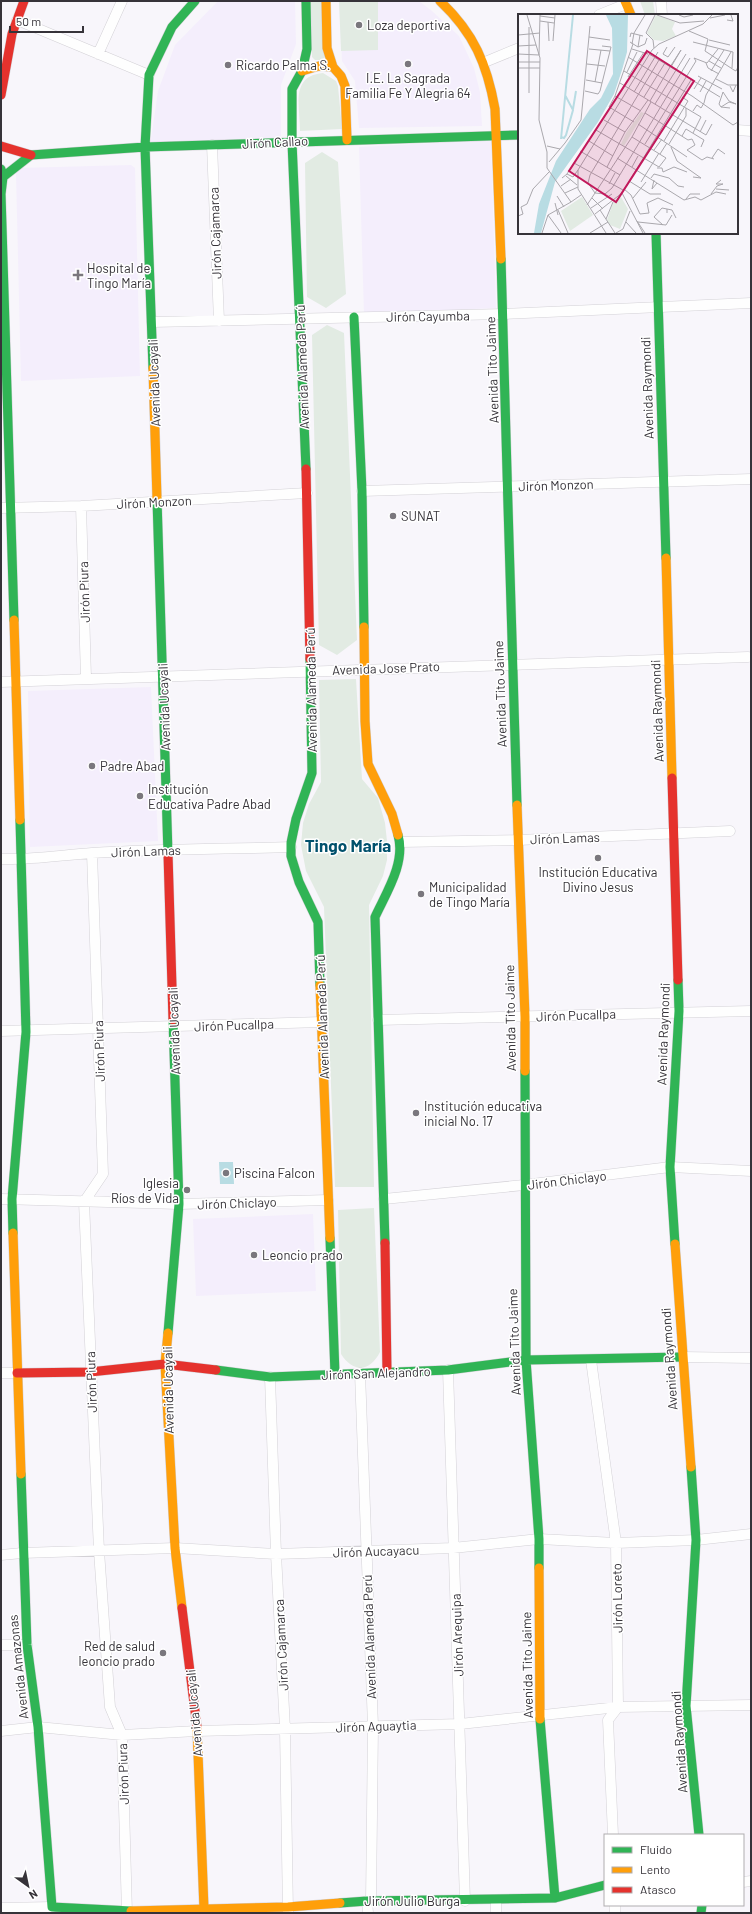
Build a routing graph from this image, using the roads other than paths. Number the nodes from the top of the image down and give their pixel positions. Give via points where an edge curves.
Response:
1 (24, 1) edge
2 (122, 1) edge
3 (195, 1) edge
4 (306, 1) edge
5 (326, 1) edge
6 (440, 1) edge
7 (661, 1) edge
8 (626, 2) edge
9 (601, 14) edge
10 (631, 14) edge
11 (662, 14) edge
12 (17, 20) junction
13 (518, 48) edge
14 (98, 54) junction
15 (485, 62) junction
16 (333, 67) junction
17 (302, 71) junction
18 (149, 75) junction
19 (1, 95) edge
20 (738, 130) edge
21 (751, 131) edge
22 (518, 135) edge
23 (496, 136) junction
24 (347, 140) junction
25 (292, 142) junction
26 (212, 145) junction
27 (1, 146) edge
28 (145, 147) junction
29 (31, 155) junction
30 (2, 173) edge
31 (656, 234) edge
32 (751, 303) edge
33 (657, 307) junction
34 (504, 314) junction
35 (354, 317) junction
36 (301, 319) junction
37 (219, 321) junction
38 (152, 322) junction
39 (3, 327) edge
40 (751, 479) edge
41 (663, 482) junction
42 (509, 486) junction
43 (362, 491) junction
44 (307, 493) junction
45 (158, 502) junction
46 (81, 506) junction
47 (6, 508) edge
48 (748, 657) dead end
49 (668, 659) junction
50 (512, 664) junction
51 (365, 669) junction
52 (311, 670) junction
53 (163, 675) junction
54 (86, 678) junction
55 (15, 681) junction
56 (1, 682) edge
57 (730, 831) dead end
58 (674, 833) junction
59 (518, 840) junction
60 (400, 842) junction
61 (291, 847) junction
62 (168, 850) junction
63 (92, 853) junction
64 (1, 858) edge
65 (21, 859) junction
66 (751, 1010) edge
67 (679, 1012) junction
68 (525, 1017) junction
69 (378, 1020) junction
70 (322, 1022) junction
71 (174, 1026) junction
72 (99, 1029) junction
73 (1, 1031) edge
74 (26, 1032) junction
75 (670, 1167) junction
76 (751, 1171) edge
77 (524, 1185) junction
78 (12, 1199) junction
79 (384, 1199) junction
80 (1, 1200) edge
81 (328, 1200) junction
82 (84, 1202) junction
83 (179, 1204) junction
84 (682, 1357) junction
85 (751, 1358) edge
86 (526, 1360) junction
87 (591, 1360) junction
88 (165, 1364) junction
89 (448, 1370) junction
90 (90, 1372) junction
91 (387, 1372) junction
92 (1, 1373) edge
93 (17, 1373) junction
94 (360, 1373) junction
95 (335, 1374) junction
96 (270, 1376) junction
97 (751, 1534) edge
98 (539, 1538) junction
99 (696, 1540) junction
100 (616, 1543) junction
101 (175, 1548) junction
102 (454, 1548) junction
103 (99, 1551) junction
104 (366, 1551) junction
105 (22, 1553) junction
106 (276, 1554) junction
107 (1, 1555) edge
108 (1, 1645) edge
109 (27, 1645) junction
110 (751, 1705) edge
111 (686, 1706) junction
112 (618, 1707) junction
113 (540, 1716) junction
114 (460, 1724) junction
115 (373, 1726) junction
116 (38, 1727) junction
117 (285, 1729) junction
118 (1, 1731) edge
119 (197, 1731) junction
120 (122, 1735) junction
121 (613, 1834) edge
122 (699, 1834) edge
123 (604, 1885) edge
124 (555, 1898) junction
125 (496, 1900) junction
126 (465, 1901) junction
127 (371, 1902) junction
128 (52, 1907) junction
129 (1, 1908) edge
130 (288, 1910) edge
131 (204, 1911) edge
132 (127, 1912) edge
133 (368, 1913) edge
134 (375, 1913) edge
135 (496, 1913) edge

1 - 12 main road
2 - 14 street
3 - 18 main road, Avenida Ucayali via 172,27
4 - 17 main road, Avenida Alameda Perú via 307,49
5 - 16 main road via 327,48
6 - 15 main road, Avenida Tito Jaime via 453,8
7 - 11 street
8 - 9 street
8 - 10 main road
12 - 14 street
12 - 19 main road via 6,58
13 - 15 street
14 - 18 street
15 - 23 main road, Avenida Tito Jaime via 491,82
16 - 17 main road via 319,66
16 - 24 main road via 345,86
17 - 25 main road, Avenida Alameda Perú via 292,89
18 - 28 main road, Avenida Ucayali
20 - 21 street
22 - 23 main road, Jirón Callao
23 - 24 main road, Jirón Callao
23 - 34 main road, Avenida Tito Jaime
24 - 25 main road, Jirón Callao
25 - 26 main road, Jirón Callao
25 - 36 main road, Avenida Alameda Perú
26 - 28 main road, Jirón Callao
26 - 37 street, Jirón Cajamarca
27 - 29 main road, Jirón Callao
28 - 29 main road, Jirón Callao
28 - 38 main road, Avenida Ucayali
29 - 30 main road
30 - 39 main road, Avenida Amazonas
31 - 33 main road, Avenida Raymondi
32 - 33 street, Jirón Cayumba
33 - 34 street, Jirón Cayumba
33 - 41 main road, Avenida Raymondi
34 - 35 street, Jirón Cayumba
34 - 42 main road, Avenida Tito Jaime
35 - 36 street, Jirón Cayumba
35 - 43 main road
36 - 37 street, Jirón Cayumba
36 - 44 main road, Avenida Alameda Perú
37 - 38 street, Jirón Cayumba
38 - 45 main road, Avenida Ucayali
39 - 47 main road, Avenida Amazonas
40 - 41 street, Jirón Monzon
41 - 42 street, Jirón Monzon
41 - 49 main road, Avenida Raymondi
42 - 43 street, Jirón Monzon
42 - 50 main road, Avenida Tito Jaime
43 - 51 main road
44 - 45 street, Jirón Monzon
44 - 52 main road, Avenida Alameda Perú
45 - 46 street, Jirón Monzon
45 - 53 main road, Avenida Ucayali
46 - 47 street, Jirón Monzon
46 - 54 street, Jirón Piura
47 - 55 main road, Avenida Amazonas
48 - 49 street, Avenida Jose Prato
49 - 50 street, Avenida Jose Prato
49 - 58 main road, Avenida Raymondi
50 - 51 street, Avenida Jose Prato
50 - 59 main road, Avenida Tito Jaime
51 - 52 street, Avenida Jose Prato
51 - 60 main road via 368,764 392,814
52 - 53 street, Avenida Jose Prato
52 - 61 main road, Avenida Alameda Perú via 312,773 296,813
53 - 54 street, Avenida Jose Prato
53 - 62 main road, Avenida Ucayali
54 - 55 street, Avenida Jose Prato
55 - 56 street, Avenida Jose Prato
55 - 65 main road, Avenida Amazonas
57 - 58 street, Jirón Lamas
58 - 59 street, Jirón Lamas
58 - 67 main road, Avenida Raymondi
59 - 60 street, Jirón Lamas
59 - 68 main road, Avenida Tito Jaime
60 - 69 main road via 396,872 375,917
61 - 62 street, Jirón Lamas
61 - 70 main road, Avenida Alameda Perú via 295,872 318,922
62 - 63 street, Jirón Lamas
62 - 71 main road, Avenida Ucayali
63 - 65 street, Jirón Lamas
63 - 72 street, Jirón Piura
64 - 65 street, Jirón Lamas
65 - 74 main road, Avenida Amazonas
66 - 67 street, Jirón Pucallpa
67 - 68 street, Jirón Pucallpa
67 - 75 main road, Avenida Raymondi
68 - 69 street, Jirón Pucallpa
68 - 77 main road, Avenida Tito Jaime
69 - 79 main road
70 - 71 street, Jirón Pucallpa
70 - 81 main road, Avenida Alameda Perú
71 - 72 street, Jirón Pucallpa
71 - 83 main road, Avenida Ucayali
72 - 74 street, Jirón Pucallpa
72 - 82 street, Jirón Piura via 103,1174
73 - 74 street, Jirón Pucallpa
74 - 78 main road, Avenida Amazonas
75 - 76 street, Jirón Chiclayo
75 - 77 street, Jirón Chiclayo
75 - 84 main road, Avenida Raymondi
77 - 79 street, Jirón Chiclayo
77 - 86 main road, Avenida Tito Jaime
78 - 80 street, Jirón Chiclayo
78 - 82 street, Jirón Chiclayo
78 - 93 main road, Avenida Amazonas
79 - 91 main road
81 - 83 street, Jirón Chiclayo
81 - 95 main road, Avenida Alameda Perú
82 - 83 street, Jirón Chiclayo
82 - 90 street, Jirón Piura
83 - 88 main road, Avenida Ucayali
84 - 85 street, Jirón San Alejandro
84 - 87 main road, Jirón San Alejandro
84 - 99 main road, Avenida Raymondi
86 - 87 main road, Jirón San Alejandro
86 - 89 main road, Jirón San Alejandro
86 - 98 main road, Avenida Tito Jaime
87 - 100 street, Jirón Loreto
88 - 90 main road, Jirón San Alejandro
88 - 96 main road, Jirón San Alejandro
88 - 101 main road, Avenida Ucayali
89 - 91 main road, Jirón San Alejandro
89 - 102 street, Jirón Arequipa
90 - 93 main road, Jirón San Alejandro
90 - 103 street, Jirón Piura
91 - 94 main road, Jirón San Alejandro
92 - 93 street, Jirón San Alejandro
93 - 105 main road, Avenida Amazonas
94 - 95 main road, Jirón San Alejandro
94 - 104 street, Avenida Alameda Perú
95 - 96 main road, Jirón San Alejandro
96 - 106 street, Jirón Cajamarca
97 - 99 street, Jirón Aucayacu
98 - 100 street, Jirón Aucayacu
98 - 102 street, Jirón Aucayacu
98 - 113 main road, Avenida Tito Jaime
99 - 100 street, Jirón Aucayacu
99 - 111 main road, Avenida Raymondi
100 - 112 street, Jirón Loreto
101 - 103 street, Jirón Aucayacu
101 - 106 street, Jirón Aucayacu
101 - 119 main road, Avenida Ucayali
102 - 104 street, Jirón Aucayacu
102 - 114 street, Jirón Arequipa
103 - 105 street, Jirón Aucayacu
103 - 120 street, Jirón Piura via 110,1707
104 - 106 street, Jirón Aucayacu
104 - 115 street, Avenida Alameda Perú
105 - 107 street, Jirón Aucayacu
105 - 109 main road, Avenida Amazonas
106 - 117 street, Jirón Cajamarca
108 - 109 street
109 - 116 main road, Avenida Amazonas
110 - 111 street, Jirón Aguaytia
111 - 112 street, Jirón Aguaytia
111 - 122 main road, Avenida Raymondi
112 - 113 street, Jirón Aguaytia
112 - 121 street via 608,1720
113 - 114 street, Jirón Aguaytia
113 - 124 main road, Avenida Tito Jaime
114 - 115 street, Jirón Aguaytia
114 - 126 street, Jirón Arequipa
115 - 117 street, Jirón Aguaytia
115 - 127 street, Avenida Alameda Perú
116 - 118 street, Jirón Aguaytia
116 - 120 street, Jirón Aguaytia
116 - 128 main road, Avenida Amazonas
117 - 119 street, Jirón Aguaytia
117 - 130 street, Jirón Cajamarca
119 - 120 street, Jirón Aguaytia
119 - 131 main road, Avenida Ucayali
120 - 132 street, Jirón Piura
123 - 124 main road, Jirón Julio Burga
124 - 125 main road, Jirón Julio Burga
125 - 126 main road, Jirón Julio Burga
125 - 135 street
126 - 127 main road, Jirón Julio Burga
127 - 130 main road, Jirón Julio Burga
127 - 133 street, Avenida Alameda Perú
127 - 134 street, Avenida Alameda Perú
128 - 129 street, Jirón Julio Burga
128 - 132 main road, Jirón Julio Burga
130 - 131 main road, Jirón Julio Burga
131 - 132 main road, Jirón Julio Burga

